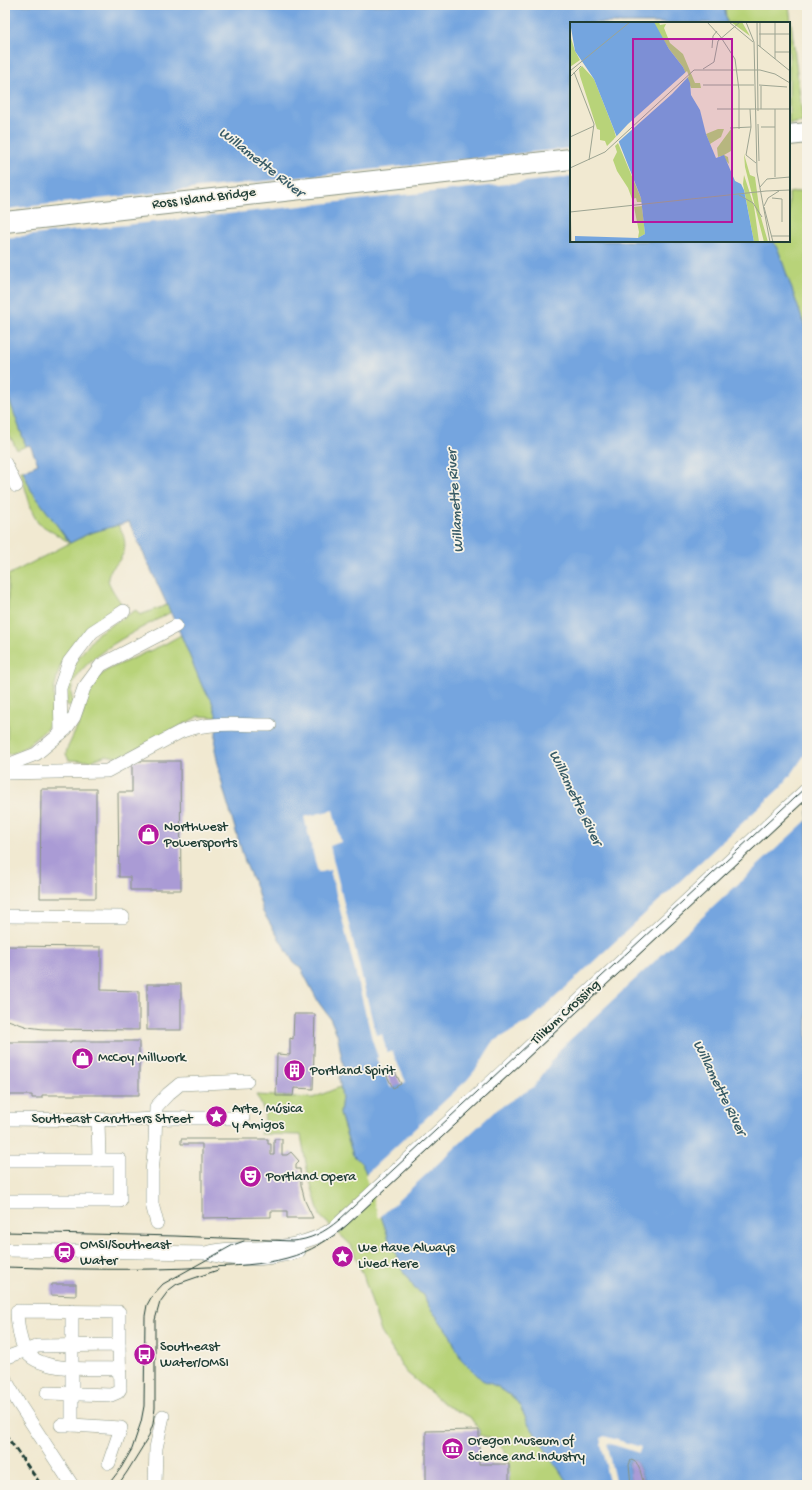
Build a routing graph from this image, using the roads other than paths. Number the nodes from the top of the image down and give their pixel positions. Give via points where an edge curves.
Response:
1 (807, 133) edge
2 (790, 135) edge
3 (570, 158) edge
4 (5, 222) edge
5 (5, 463) edge
6 (16, 486) dead end
7 (124, 611) dead end
8 (176, 626) dead end
9 (270, 725) dead end
10 (61, 733) junction
11 (10, 764) edge
12 (5, 772) edge
13 (807, 789) edge
14 (807, 796) edge
15 (5, 916) edge
16 (123, 917) dead end
17 (247, 1081) dead end
18 (243, 1118) dead end
19 (5, 1119) edge
20 (156, 1119) junction
21 (102, 1120) junction
22 (5, 1160) edge
23 (103, 1160) junction
24 (5, 1201) edge
25 (157, 1223) dead end
26 (325, 1236) junction
27 (5, 1250) edge
28 (72, 1311) junction
29 (72, 1345) junction
30 (119, 1345) junction
31 (24, 1350) junction
32 (5, 1358) edge
33 (72, 1368) junction
34 (120, 1369) junction
35 (5, 1379) edge
36 (47, 1393) dead end
37 (72, 1394) junction
38 (163, 1416) dead end
39 (109, 1463) dead end
40 (72, 1485) edge
41 (155, 1485) edge

1 - 2 highway
3 - 4 highway, Ross Island Bridge
5 - 6 street
7 - 10 street via 92,632 69,662 60,688
8 - 10 street via 101,665 84,688 74,717
9 - 12 street via 204,725 191,728 107,771
10 - 11 street via 36,754
13 - 26 street, Tilikum Crossing
14 - 26 street, Tilikum Crossing via 343,1226
15 - 16 street
17 - 20 street via 180,1084 156,1107
18 - 20 street, Southeast Caruthers Street
19 - 21 street, Southeast Caruthers Street
20 - 21 street, Southeast Caruthers Street
20 - 25 street via 152,1204
21 - 23 street
22 - 23 street
23 - 24 street via 120,1160 120,1201
26 - 27 street via 307,1249 271,1258 230,1259 205,1253
28 - 29 street
28 - 30 street via 119,1312
28 - 31 street via 17,1310
29 - 30 street
29 - 31 street via 38,1346
29 - 33 street
30 - 34 street
31 - 32 street
31 - 33 street via 42,1364
33 - 34 street
33 - 37 street
34 - 37 street via 118,1392 111,1395
35 - 40 street via 26,1416
36 - 37 street
37 - 39 street via 67,1425 121,1428
38 - 41 street via 156,1448

